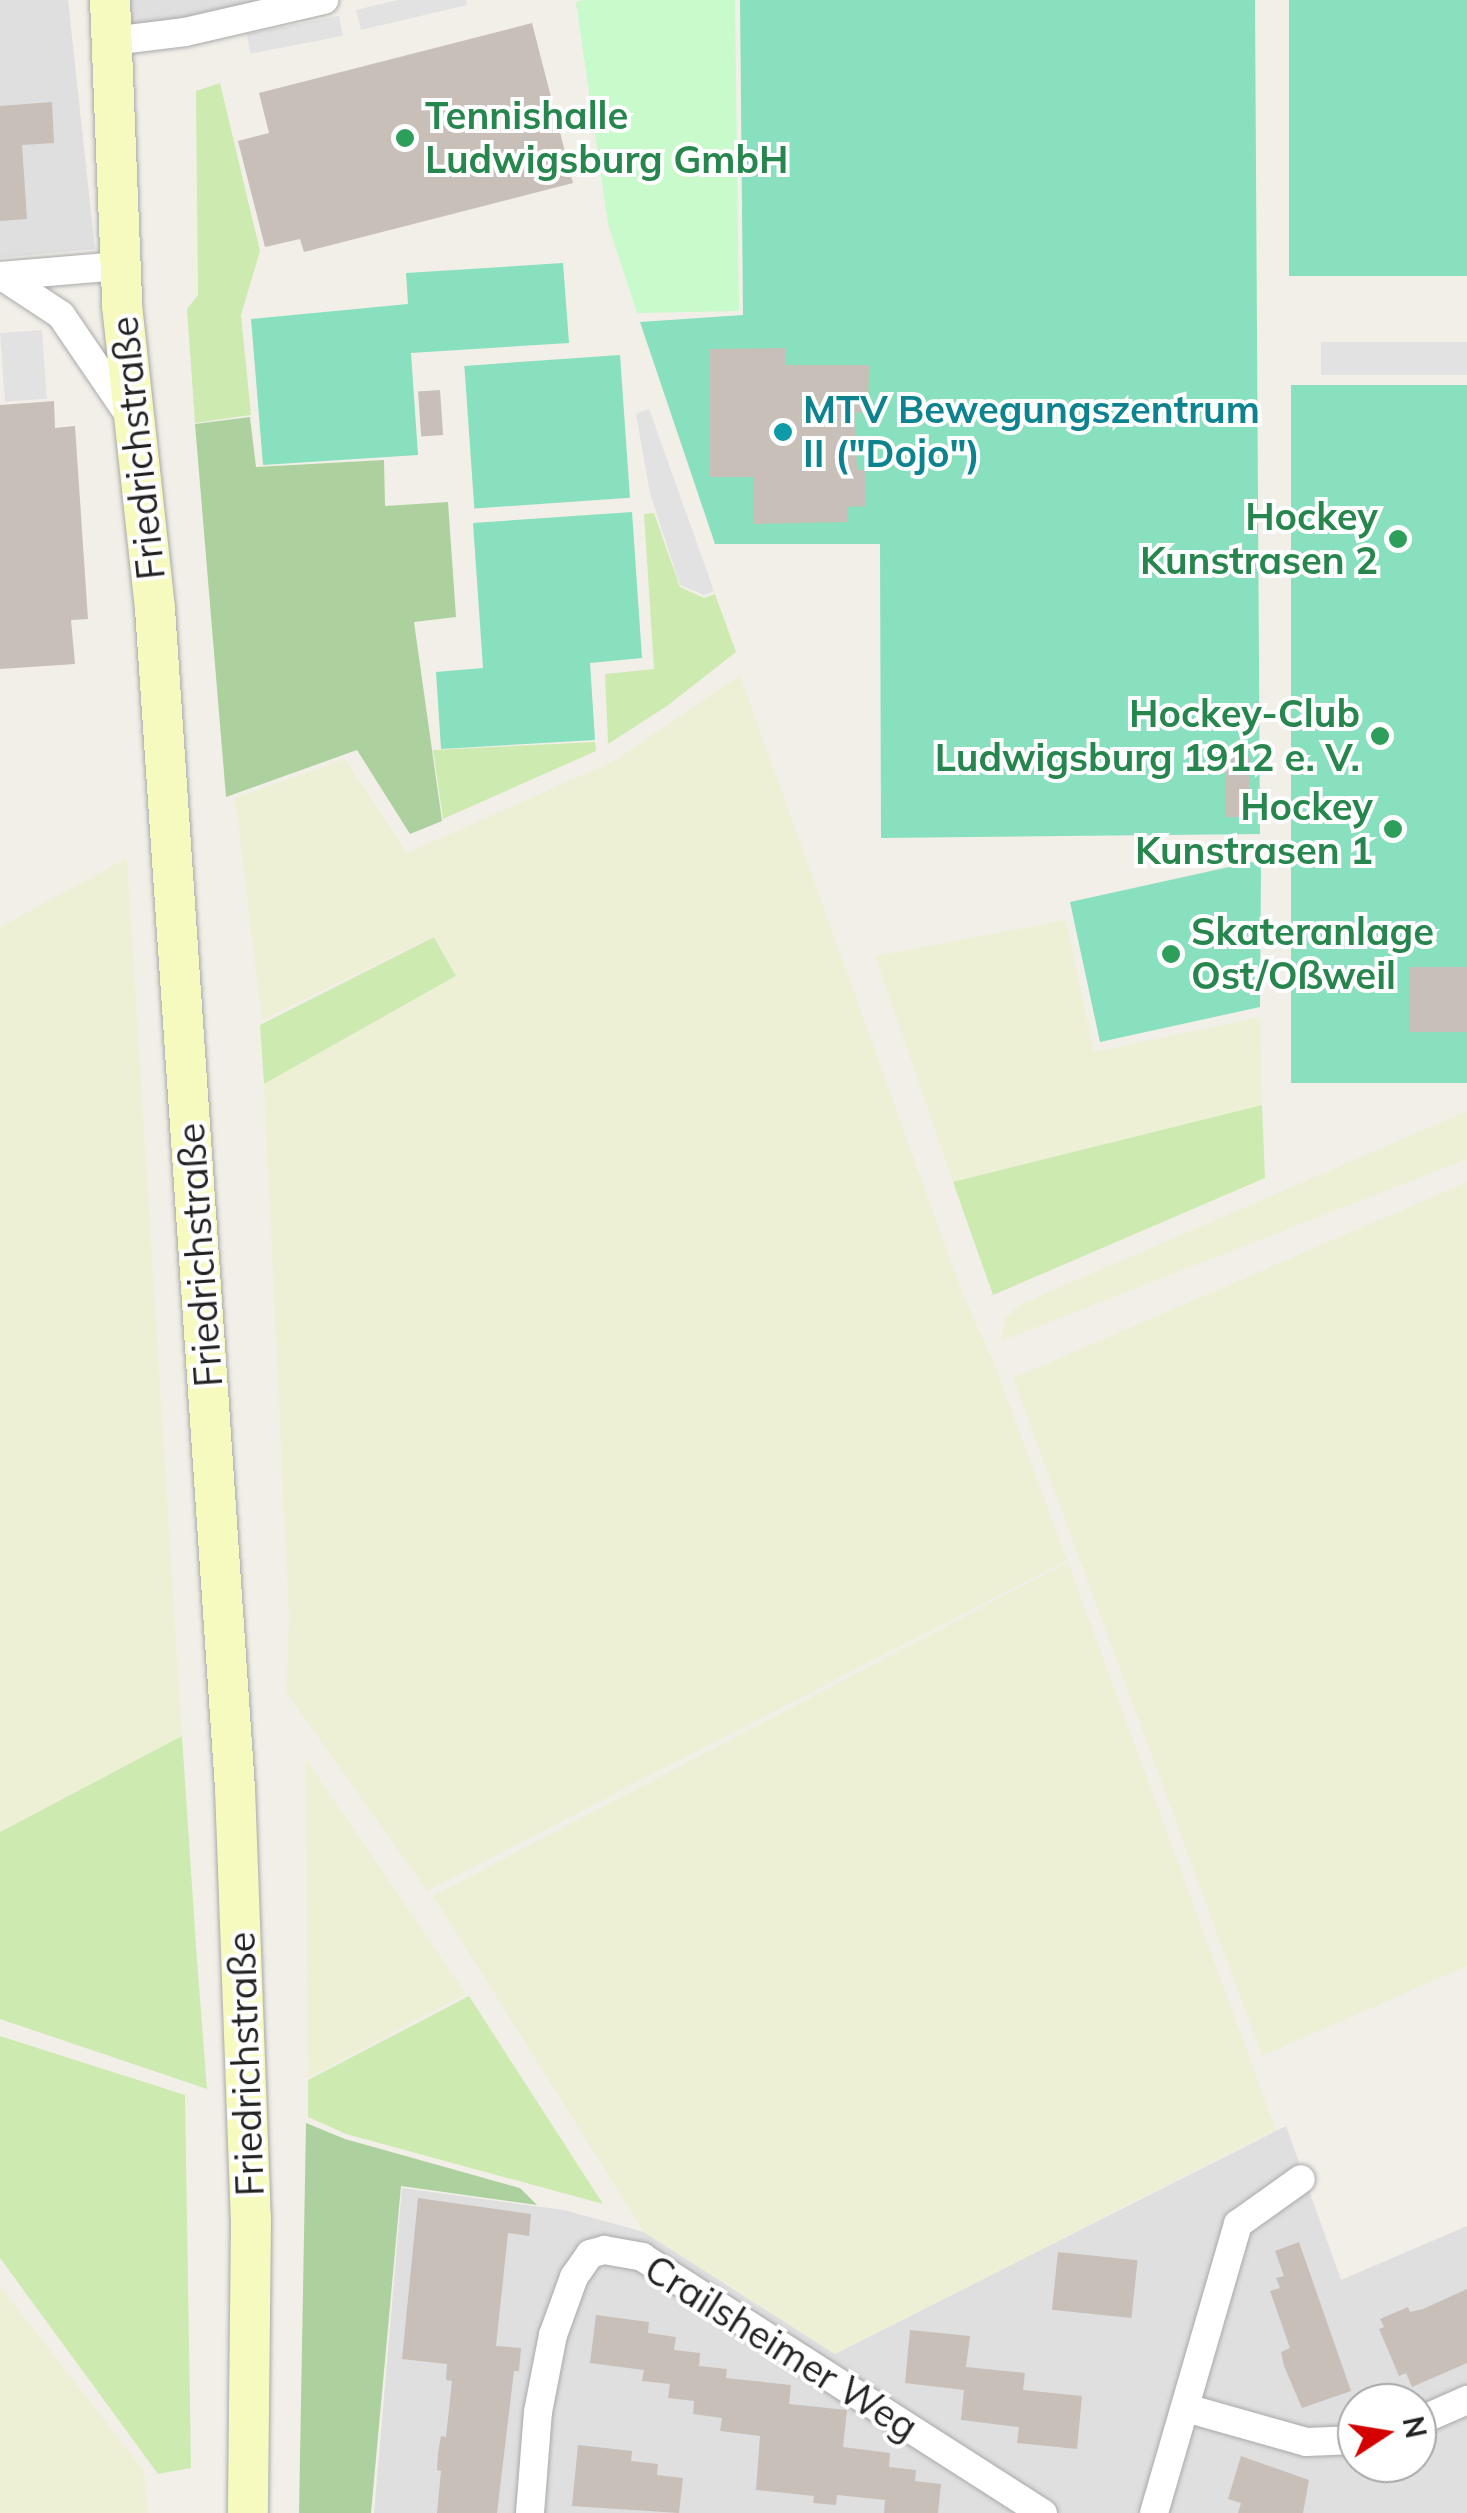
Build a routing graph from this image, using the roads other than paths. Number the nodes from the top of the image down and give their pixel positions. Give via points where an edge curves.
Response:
1 (110, 0) edge
2 (324, 0) edge
3 (112, 41) junction
4 (120, 266) junction
5 (1, 276) edge
6 (132, 418) junction
7 (1301, 2179) dead end
8 (1467, 2400) edge
9 (1186, 2408) junction
10 (1437, 2413) edge
11 (1337, 2441) edge
12 (248, 2513) edge
13 (530, 2513) edge
14 (1043, 2513) edge
15 (1154, 2513) edge

1 - 3 main road, Friedrichstraße
2 - 3 street via 185,32
3 - 4 main road, Friedrichstraße
4 - 5 street
4 - 6 main road, Friedrichstraße
5 - 6 street via 62,315
6 - 12 main road, Friedrichstraße via 156,609 235,1788 251,2218
7 - 9 street via 1238,2224
8 - 10 street
9 - 11 street via 1306,2442
9 - 15 street
13 - 14 street, Crailsheimer Weg via 538,2412 558,2318 574,2277 590,2254 604,2250 642,2258

